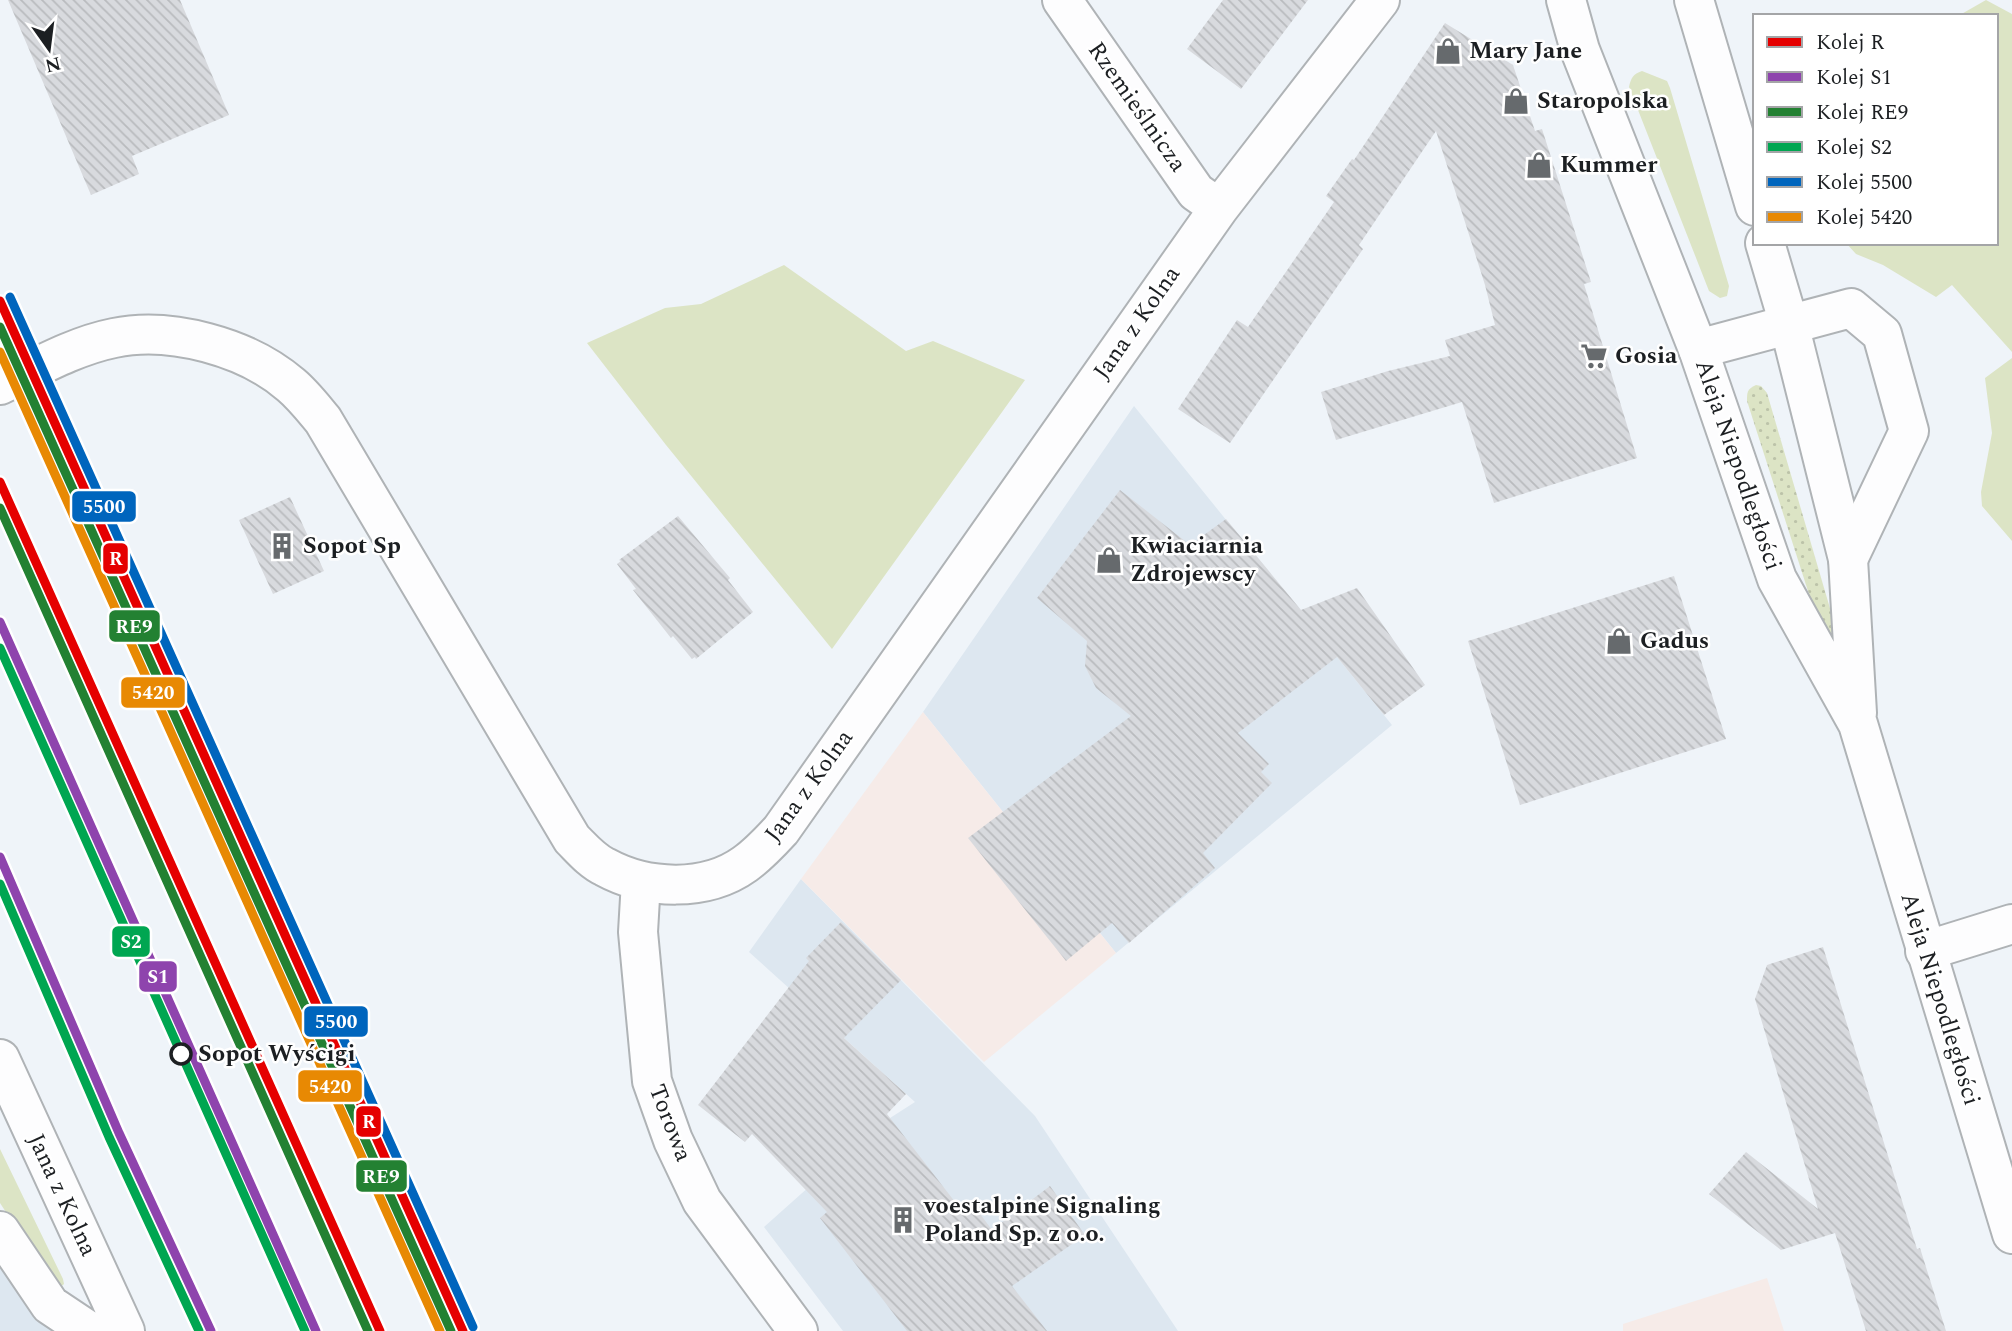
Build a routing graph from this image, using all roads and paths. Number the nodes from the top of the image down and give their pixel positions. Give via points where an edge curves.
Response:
1 (1062, 0) edge
2 (1380, 0) edge
3 (1566, 0) edge
4 (1694, 0) edge
5 (1753, 199) edge
6 (1219, 208) junction
7 (1766, 245) edge
8 (1789, 324) junction
9 (1698, 349) junction
10 (0, 385) edge
11 (1849, 559) junction
12 (1858, 724) junction
13 (641, 881) junction
14 (2012, 924) edge
15 (1926, 951) junction
16 (0, 1059) edge
17 (0, 1231) edge
18 (2012, 1234) edge
19 (107, 1328) edge
20 (798, 1331) edge

1 - 6 street, Rzemieślnicza via 1196,192
2 - 6 street, Jana z Kolna
3 - 9 street, Aleja Niepodległości via 1580,50
4 - 5 street
6 - 13 street, Jana z Kolna via 781,830 745,864 720,878 677,885
7 - 8 street, Aleja Niepodległości
8 - 9 street
8 - 11 street, Aleja Niepodległości
8 - 11 street via 1851,308 1882,334 1909,431
9 - 12 street, Aleja Niepodległości via 1777,579
10 - 13 street, Jana z Kolna via 83,347 142,334 210,344 250,360 291,385 323,420 350,463 572,839 604,867
11 - 12 street, Aleja Niepodległości
12 - 15 street, Aleja Niepodległości
13 - 20 street, Torowa via 638,932 652,1082 702,1201
14 - 15 street
15 - 18 street, Aleja Niepodległości
16 - 19 street, Jana z Kolna
17 - 19 street via 50,1305

